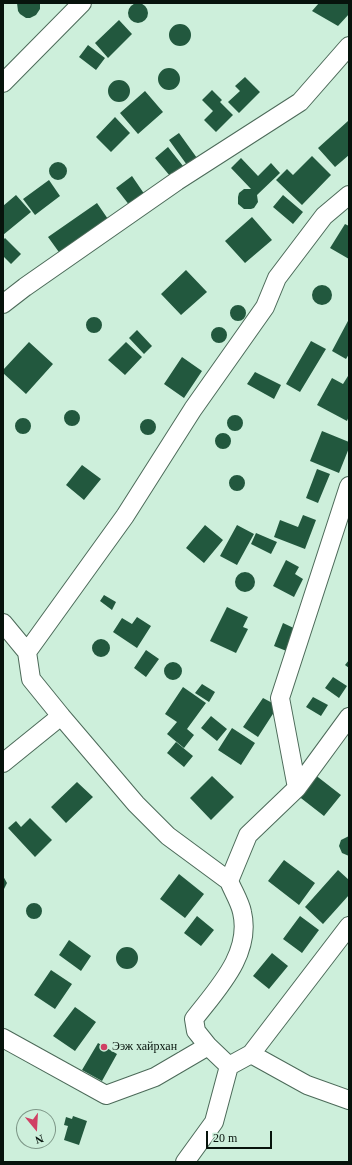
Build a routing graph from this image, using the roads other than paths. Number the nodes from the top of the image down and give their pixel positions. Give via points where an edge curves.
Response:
1 (82, 3) edge
2 (349, 46) edge
3 (3, 83) edge
4 (349, 195) edge
5 (3, 304) edge
6 (349, 486) edge
7 (3, 623) edge
8 (27, 652) junction
9 (60, 716) junction
10 (349, 717) edge
11 (3, 763) edge
12 (297, 788) junction
13 (229, 881) junction
14 (349, 926) edge
15 (3, 1038) edge
16 (208, 1046) junction
17 (251, 1054) junction
18 (228, 1066) junction
19 (349, 1100) edge
20 (186, 1162) edge

1 - 3 street
2 - 5 street via 300,102 177,181
4 - 8 street via 324,216 277,278 265,307 193,409 125,516
6 - 12 street via 280,698
7 - 8 street
8 - 9 street via 31,679
9 - 11 street
9 - 13 street via 136,804 168,836
10 - 12 street
12 - 13 street via 248,835
13 - 16 street via 242,912 244,939 231,970 194,1019 196,1031
14 - 17 street
15 - 16 street via 106,1095 155,1077
16 - 18 street
17 - 18 street
17 - 19 street via 307,1085
18 - 20 street via 214,1122

